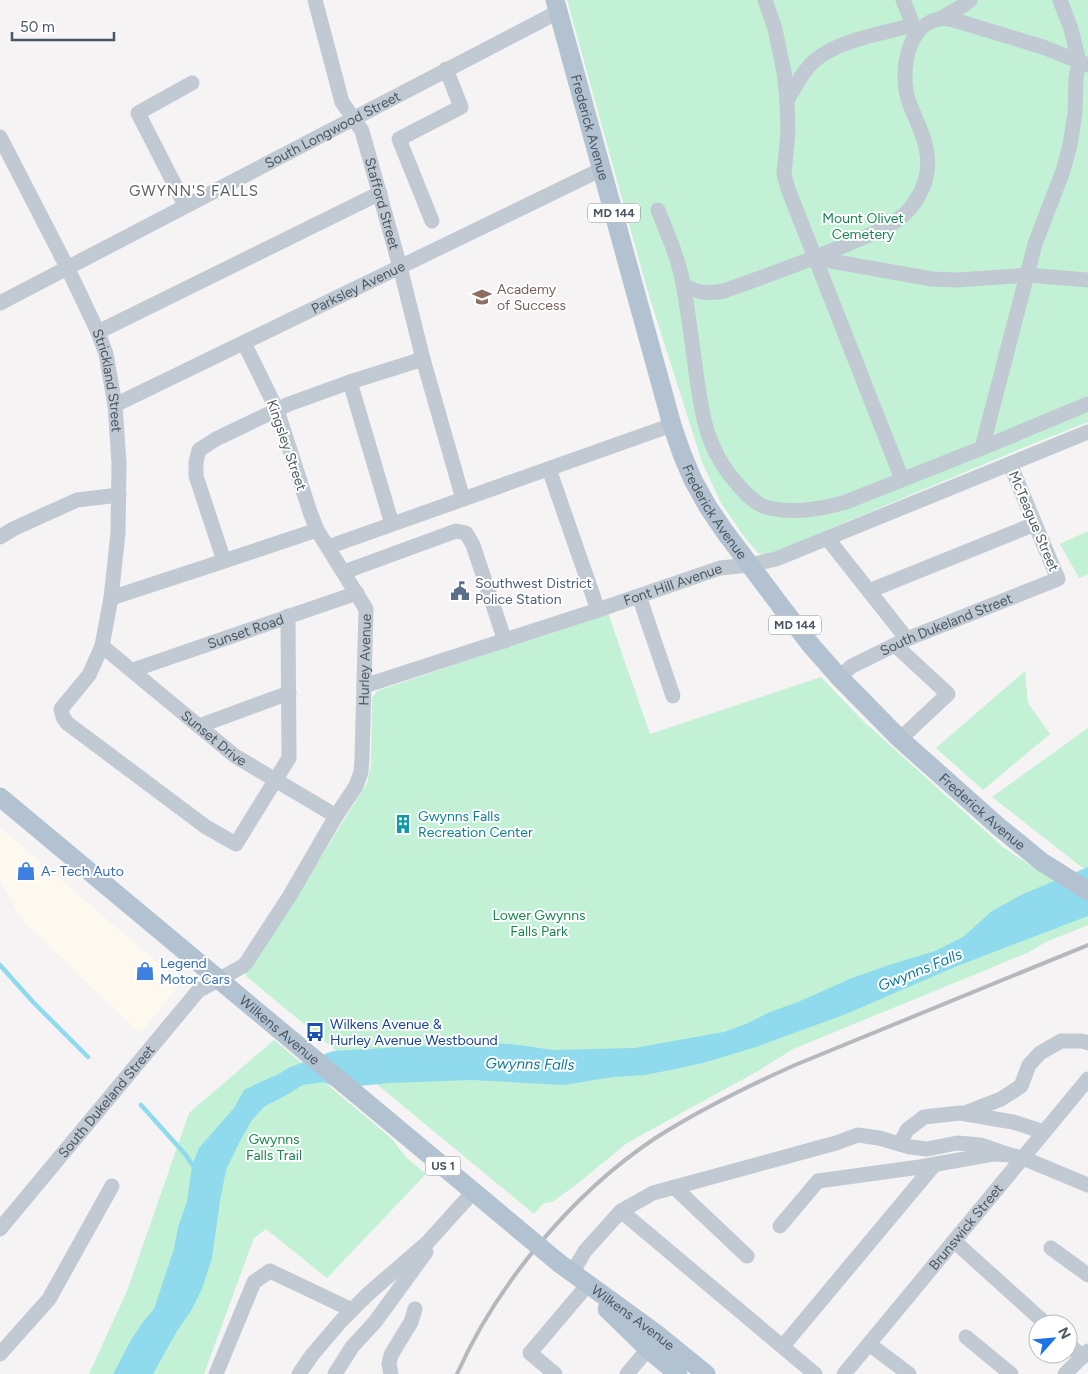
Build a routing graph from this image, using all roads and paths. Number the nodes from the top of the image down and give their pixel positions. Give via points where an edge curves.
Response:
1 (314, 0) edge
2 (765, 0) edge
3 (903, 0) edge
4 (970, 0) edge
5 (1060, 0) edge
6 (556, 6) edge
7 (940, 19) junction
8 (916, 28) junction
9 (1083, 63) edge
10 (446, 69) junction
11 (192, 83) dead end
12 (787, 100) junction
13 (353, 118) junction
14 (0, 137) edge
15 (602, 169) junction
16 (380, 193) junction
17 (185, 206) junction
18 (658, 210) dead end
19 (432, 221) dead end
20 (814, 258) junction
21 (67, 267) junction
22 (400, 267) junction
23 (1027, 274) junction
24 (1088, 280) edge
25 (684, 286) junction
26 (0, 302) edge
27 (98, 332) junction
28 (244, 343) junction
29 (424, 359) junction
30 (350, 382) junction
31 (1088, 404) edge
32 (115, 405) junction
33 (277, 410) junction
34 (672, 425) junction
35 (1088, 432) edge
36 (982, 448) junction
37 (1010, 464) junction
38 (549, 469) junction
39 (902, 479) junction
40 (119, 495) junction
41 (463, 499) junction
42 (392, 524) junction
43 (1035, 524) junction
44 (317, 530) junction
45 (0, 537) edge
46 (827, 538) junction
47 (328, 547) junction
48 (224, 561) junction
49 (749, 565) junction
50 (344, 572) junction
51 (1058, 578) joint
52 (869, 591) junction
53 (357, 593) junction
54 (639, 596) junction
55 (111, 598) junction
56 (598, 610) junction
57 (288, 616) junction
58 (505, 641) junction
59 (901, 642) junction
60 (102, 646) junction
61 (132, 670) junction
62 (839, 677) junction
63 (364, 686) junction
64 (289, 693) junction
65 (672, 696) dead end
66 (199, 726) junction
67 (900, 739) junction
68 (276, 780) junction
69 (0, 797) edge
70 (336, 816) junction
71 (1088, 890) edge
72 (219, 980) junction
73 (1088, 1043) edge
74 (1088, 1079) edge
75 (964, 1114) junction
76 (1044, 1132) junction
77 (900, 1144) junction
78 (1017, 1157) junction
79 (935, 1164) junction
80 (1088, 1185) edge
81 (112, 1186) dead end
82 (674, 1187) junction
83 (473, 1192) junction
84 (620, 1211) junction
85 (780, 1226) dead end
86 (0, 1229) edge
87 (954, 1242) junction
88 (427, 1244) junction
89 (1051, 1248) dead end
90 (747, 1256) dead end
91 (566, 1268) junction
92 (1088, 1275) edge
93 (585, 1288) junction
94 (415, 1309) dead end
95 (352, 1310) junction
96 (1035, 1314) edge
97 (966, 1337) dead end
98 (869, 1344) junction
99 (782, 1346) junction
100 (648, 1349) junction
101 (0, 1354) edge
102 (1085, 1354) edge
103 (341, 1370) edge
104 (216, 1374) edge
105 (299, 1374) edge
106 (391, 1374) edge
107 (555, 1374) edge
108 (627, 1374) edge
109 (678, 1374) edge
110 (706, 1374) edge
111 (815, 1374) edge
112 (844, 1374) edge
113 (909, 1374) edge
114 (1011, 1374) edge
115 (1065, 1374) edge

1 - 13 street, Stafford Street via 342,102
2 - 12 street via 775,29
3 - 8 street
4 - 7 street
5 - 9 street
6 - 10 street, South Longwood Street
6 - 15 main road, Frederick Avenue / MD 144
7 - 8 street
7 - 9 street via 989,29
8 - 12 street via 843,44 826,53 811,63
8 - 20 street via 904,82 926,146 927,172 922,189 904,214 889,225
9 - 23 street via 1076,78 1070,145 1034,244
10 - 13 street, South Longwood Street
10 - 19 street via 461,108 399,139
11 - 17 street via 138,113
12 - 20 street via 784,174
13 - 16 street, Stafford Street via 362,131
13 - 17 street, South Longwood Street
14 - 21 street, Strickland Street
15 - 22 street, Parksley Avenue
15 - 34 main road, Frederick Avenue / MD 144
16 - 22 street, Stafford Street
16 - 27 street
17 - 21 street, South Longwood Street
18 - 25 street
20 - 23 street via 932,279
20 - 25 street via 724,291 710,294
20 - 39 street
21 - 26 street, South Longwood Street
21 - 27 street, Strickland Street
22 - 28 street, Parksley Avenue
22 - 29 street, Stafford Street
23 - 24 street
23 - 36 street
25 - 39 street via 707,432 726,472 750,498 763,506 781,510 827,507
27 - 32 street, Strickland Street via 106,354
28 - 32 street, Parksley Avenue
28 - 33 street, Kingsley Street
29 - 30 street
29 - 41 street, Stafford Street
30 - 33 street
30 - 42 street
31 - 36 street
32 - 40 street, Strickland Street
33 - 44 street, Kingsley Street
33 - 48 street via 199,450 196,476
34 - 38 street
34 - 49 main road, Frederick Avenue / MD 144 via 693,480 708,508
35 - 37 street, Font Hill Avenue
36 - 39 street
37 - 43 street, McTeague Street
37 - 46 street, Font Hill Avenue
38 - 41 street
38 - 56 street
40 - 45 street via 76,500
40 - 55 street, Strickland Street
41 - 42 street
42 - 47 street
43 - 51 street, McTeague Street
43 - 52 street
44 - 47 street, Kingsley Street
44 - 48 street
46 - 49 street, Font Hill Avenue via 776,559
46 - 52 street
47 - 50 street, Hurley Avenue
48 - 55 street
49 - 54 street, Font Hill Avenue via 720,568
49 - 62 main road, Frederick Avenue / MD 144
50 - 53 street, Hurley Avenue
50 - 58 street via 456,531 466,533
51 - 59 street, South Dukeland Street
52 - 59 street
53 - 57 street, Sunset Road
53 - 63 street, Hurley Avenue via 366,608
54 - 56 street, Font Hill Avenue
54 - 65 street
55 - 60 street, Strickland Street
56 - 58 street, Font Hill Avenue
57 - 61 street, Sunset Road
57 - 64 street
58 - 63 street, Font Hill Avenue
59 - 62 street, South Dukeland Street via 852,666
59 - 67 street via 948,694
60 - 61 street, Sunset Drive
60 - 68 street, Strickland Street via 89,675 61,709 67,723 206,827 236,844
61 - 66 street, Sunset Drive
62 - 67 main road, Frederick Avenue / MD 144
63 - 70 street, Hurley Avenue via 361,772 356,786
64 - 66 street
64 - 68 street via 289,758
66 - 68 street, Sunset Drive via 234,756
67 - 71 main road, Frederick Avenue / MD 144 via 1042,862
68 - 70 street, Sunset Drive
69 - 72 main road, Wilkens Avenue / US 1
70 - 72 street, Hurley Avenue via 246,963
72 - 83 main road, Wilkens Avenue / US 1
72 - 86 street, South Dukeland Street via 198,991
73 - 75 street via 1061,1041 1040,1053 1029,1065 1021,1086 1001,1099
74 - 76 street, Brunswick Street
75 - 76 street via 1013,1122
75 - 77 street via 924,1118 907,1130
76 - 78 street, Brunswick Street
77 - 78 street via 927,1150 957,1144 982,1145
77 - 82 street via 858,1135
78 - 79 street via 993,1154
78 - 80 street
78 - 87 street, Brunswick Street
79 - 85 street via 818,1181
79 - 99 street
81 - 101 street via 48,1299
82 - 84 street
82 - 90 street
83 - 88 street
83 - 91 main road, Wilkens Avenue / US 1, bridge
84 - 91 street
84 - 99 street
87 - 96 street
87 - 98 street, Brunswick Street
88 - 95 street
88 - 103 street via 426,1252 375,1322 352,1347
89 - 92 street
91 - 93 main road, Wilkens Avenue / US 1
91 - 110 main road, Wilkens Avenue / US 1
93 - 100 main road, Wilkens Avenue / US 1
93 - 107 street via 530,1353
94 - 106 street via 391,1355
95 - 104 street via 270,1271 254,1282
95 - 105 street
97 - 114 street
98 - 112 street, Brunswick Street
98 - 113 street
99 - 111 street
100 - 108 street
100 - 109 main road, Wilkens Avenue / US 1
102 - 115 street

